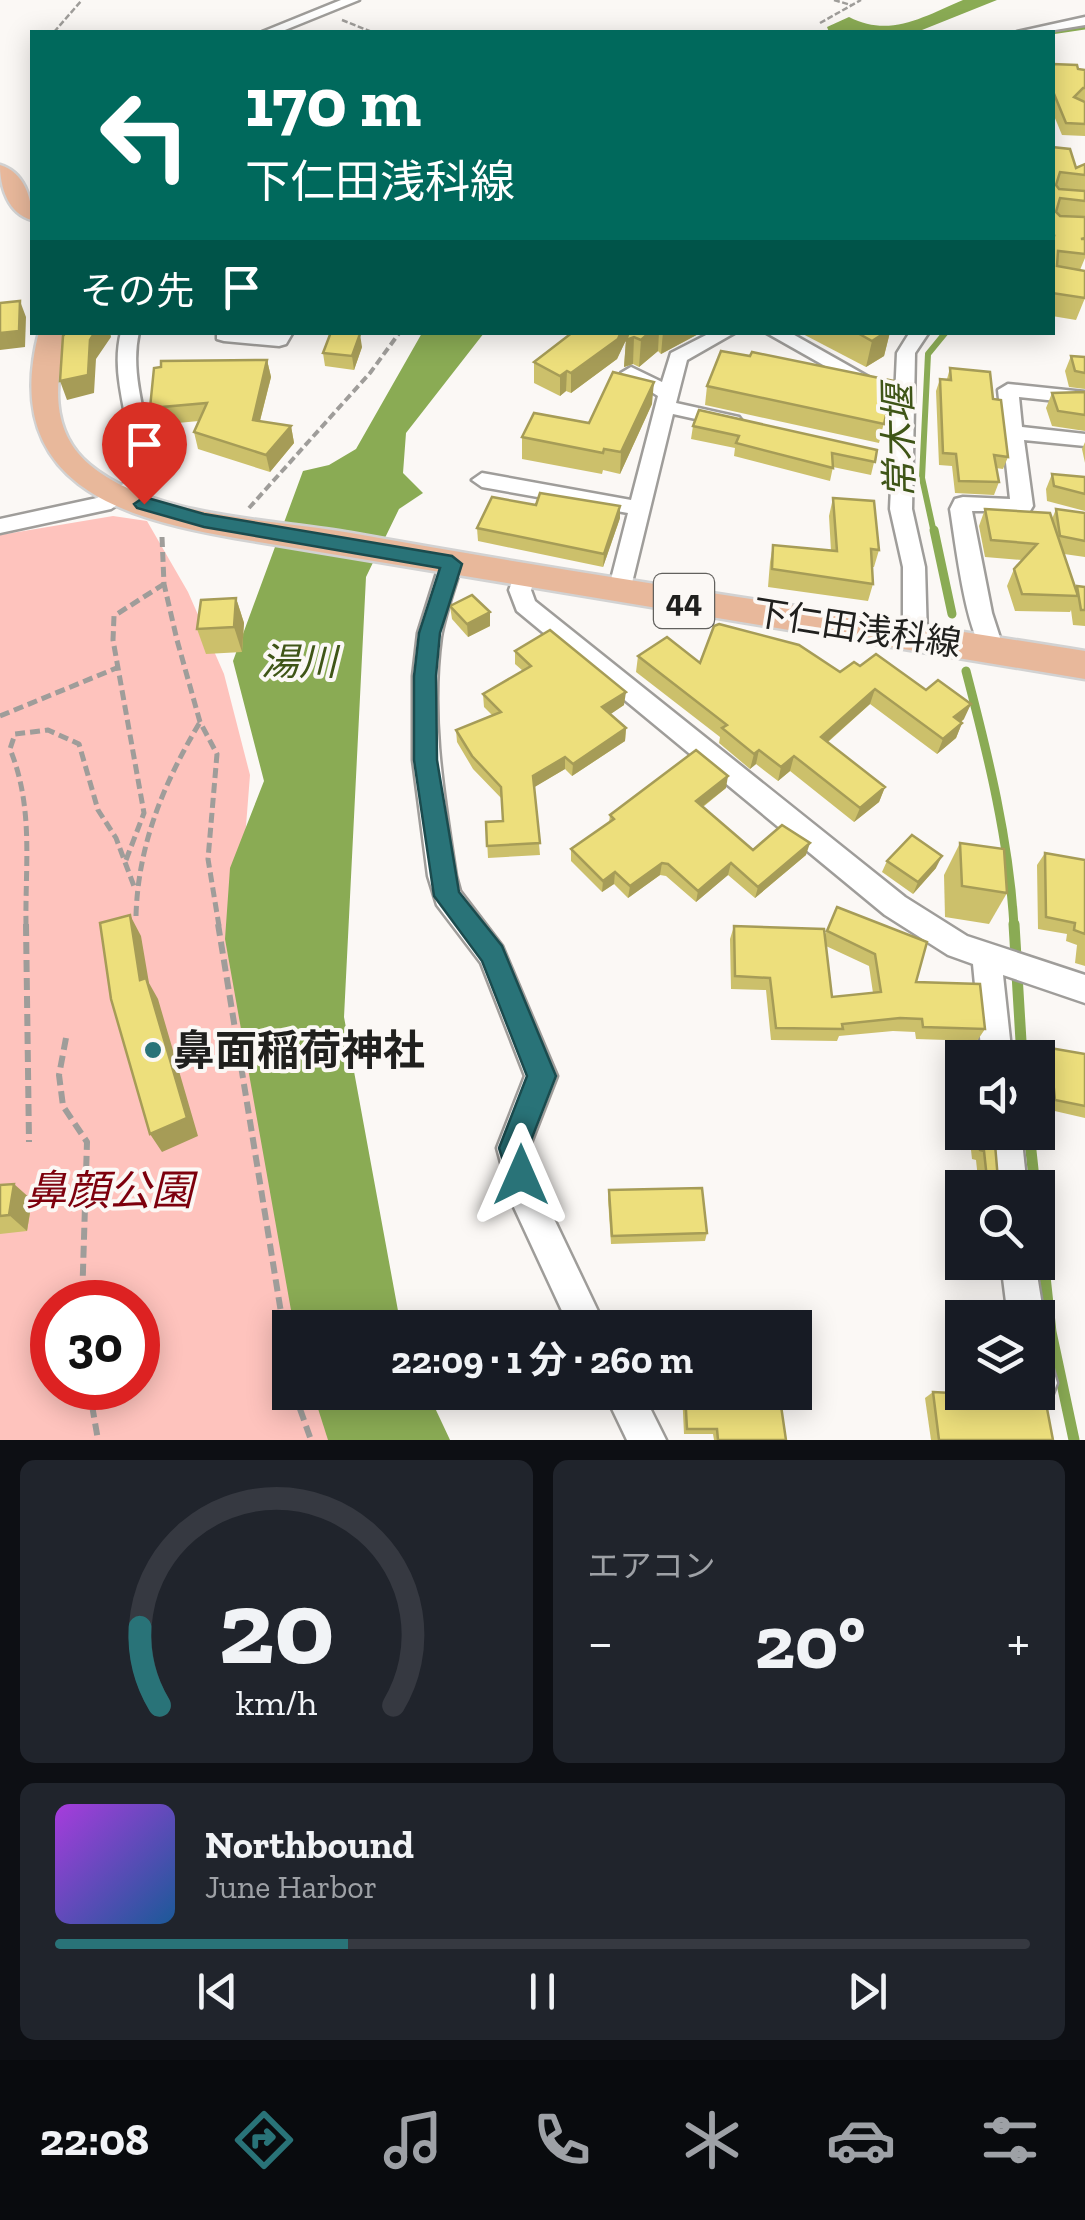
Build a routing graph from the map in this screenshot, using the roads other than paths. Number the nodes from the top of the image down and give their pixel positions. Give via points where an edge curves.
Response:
1 (354, 0) edge
2 (1085, 21) edge
3 (274, 30) edge
4 (1035, 30) edge
5 (0, 174) edge
6 (30, 210) edge
7 (53, 335) edge
8 (130, 335) edge
9 (223, 335) edge
10 (232, 335) edge
11 (282, 335) edge
12 (721, 335) edge
13 (779, 335) edge
14 (916, 335) edge
15 (216, 362) edge
16 (631, 373) edge
17 (906, 390) junction
18 (1085, 398) edge
19 (666, 400) junction
20 (756, 426) edge
21 (1013, 432) junction
22 (1085, 440) edge
23 (482, 480) dead end
24 (124, 496) junction
25 (1022, 506) junction
26 (637, 508) junction
27 (1044, 514) edge
28 (0, 526) edge
29 (444, 562) junction
30 (524, 577) junction
31 (619, 591) junction
32 (923, 638) junction
33 (987, 649) junction
34 (1085, 665) edge
35 (992, 959) junction
36 (1085, 988) edge
37 (997, 1040) edge
38 (580, 1310) edge
39 (631, 1410) edge
40 (647, 1440) edge

1 - 3 street
2 - 4 street
5 - 6 main road
7 - 24 main road, 下仁田浅科線 / 44 via 39,386 45,424 72,466
8 - 24 street via 125,374 142,476
9 - 15 street
10 - 11 street
12 - 19 street via 678,357
13 - 17 street via 862,382
14 - 17 street via 898,348
16 - 19 street
17 - 32 street via 893,457
18 - 21 street via 1008,390
19 - 20 street
19 - 26 street
21 - 22 street
21 - 25 street
23 - 26 street
24 - 28 street
24 - 29 main road, 下仁田浅科線 / 44 via 177,514
25 - 27 street
25 - 33 street via 974,501 961,510
26 - 31 street
29 - 30 main road, 下仁田浅科線 / 44
29 - 38 street via 425,676 426,760 442,876 447,896 492,954 542,1076 514,1148 529,1203
30 - 31 main road, 下仁田浅科線 / 44
30 - 35 street via 525,605 895,906
31 - 32 main road, 下仁田浅科線 / 44
32 - 33 main road, 下仁田浅科線 / 44
33 - 34 main road, 下仁田浅科線 / 44
35 - 36 street
35 - 37 street
39 - 40 street

